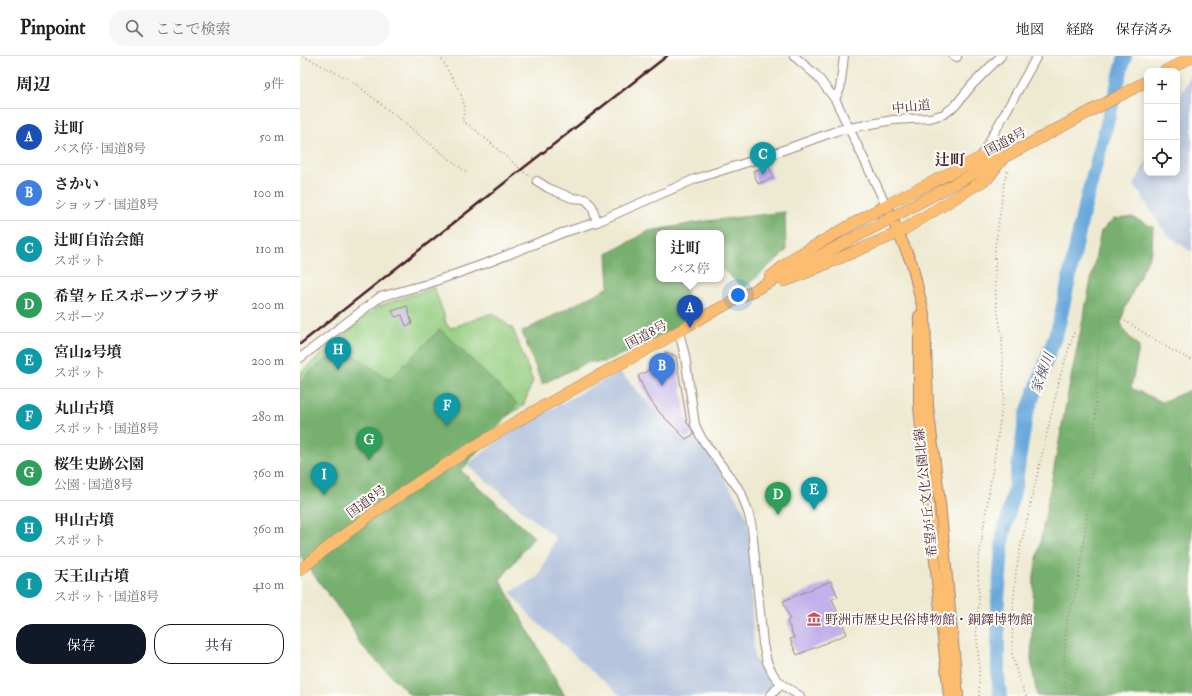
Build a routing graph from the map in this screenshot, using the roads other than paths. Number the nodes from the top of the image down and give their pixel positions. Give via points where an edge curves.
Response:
1 (794, 56) edge
2 (844, 56) edge
3 (1001, 56) edge
4 (1038, 56) edge
5 (1192, 56) edge
6 (1170, 68) edge
7 (1144, 82) edge
8 (835, 99) junction
9 (848, 128) junction
10 (1008, 155) junction
11 (980, 158) junction
12 (538, 181) road end
13 (886, 205) junction
14 (597, 222) junction
15 (898, 233) junction
16 (919, 287) junction
17 (758, 288) junction
18 (679, 332) junction
19 (300, 358) edge
20 (300, 570) edge
21 (781, 684) junction
22 (770, 696) edge
23 (800, 696) edge
24 (949, 696) edge
25 (958, 696) edge

1 - 8 street via 816,75
2 - 8 street via 840,89
3 - 9 street, 中山道 via 955,106 944,114
4 - 11 street
5 - 6 highway
7 - 10 highway, 国道8号
8 - 9 street
9 - 13 street
9 - 14 street, 中山道 via 695,179
10 - 11 highway
10 - 15 highway via 988,178
10 - 17 highway, 国道8号, bridge
11 - 13 highway
12 - 14 street via 572,198 585,199 592,206
13 - 15 main road, 希望が丘文化公園北線
13 - 17 highway via 795,257
14 - 19 street, 中山道 via 427,284 380,297
15 - 16 main road, 希望が丘文化公園北線
15 - 17 highway via 796,277
16 - 24 main road, 希望が丘文化公園北線 via 919,407
16 - 25 main road, 希望が丘文化公園北線 via 926,318 928,406
17 - 18 highway, 国道8号
18 - 20 highway, 国道8号 via 505,428 430,474 357,525
18 - 21 street via 695,425 740,492 750,514 763,644 767,662
21 - 22 street
21 - 23 street

